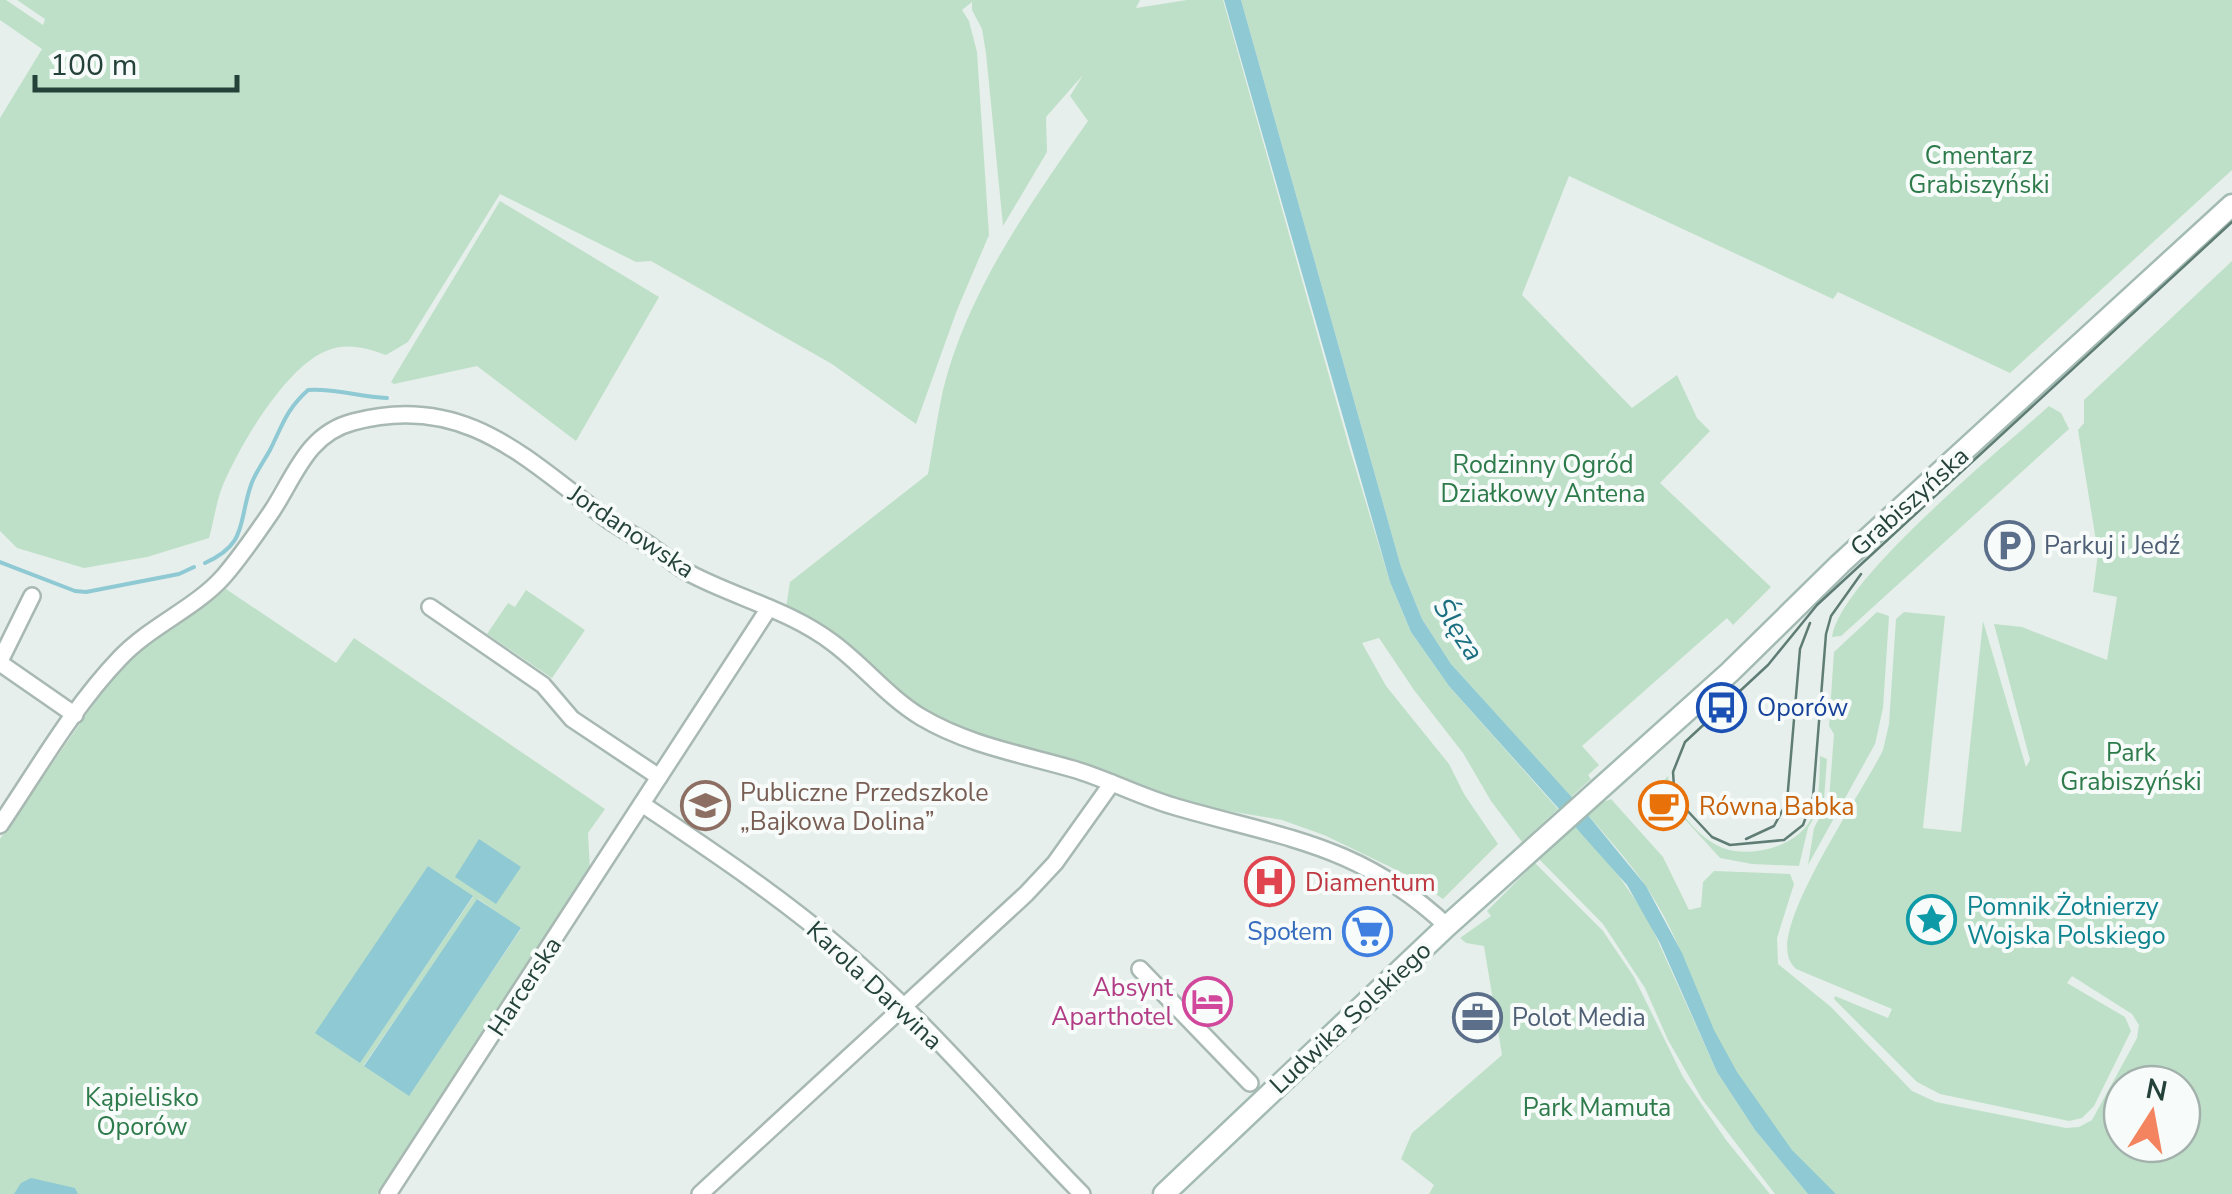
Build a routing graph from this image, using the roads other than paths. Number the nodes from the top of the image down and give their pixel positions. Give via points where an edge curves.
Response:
1 (2232, 205) edge
2 (32, 596) dead end
3 (430, 607) dead end
4 (769, 608) junction
5 (0, 662) edge
6 (75, 715) junction
7 (659, 777) junction
8 (1112, 783) junction
9 (642, 804) junction
10 (0, 825) edge
11 (1538, 842) joint
12 (1446, 926) junction
13 (1140, 969) dead end
14 (905, 1007) junction
15 (1250, 1083) dead end
16 (1175, 1191) edge
17 (388, 1194) edge
18 (700, 1194) edge
19 (1082, 1194) edge

1 - 11 main road, Grabiszyńska
2 - 5 street
3 - 7 street via 544,685 572,718
4 - 6 street, Jordanowska via 687,572 479,428 419,416 374,416 332,430 302,456 222,578 122,655
4 - 7 street, Harcerska
4 - 8 street, Jordanowska via 834,644 902,705 937,726
5 - 6 street
6 - 10 street, Jordanowska
7 - 9 street, Harcerska
8 - 12 street, Jordanowska via 1169,806 1312,842 1388,879
8 - 14 street via 1055,863
9 - 14 street, Karola Darwina via 780,900
9 - 17 street, Harcerska
11 - 12 main road, Ludwika Solskiego
12 - 16 main road, Ludwika Solskiego
13 - 15 street
14 - 18 street
14 - 19 street, Karola Darwina

